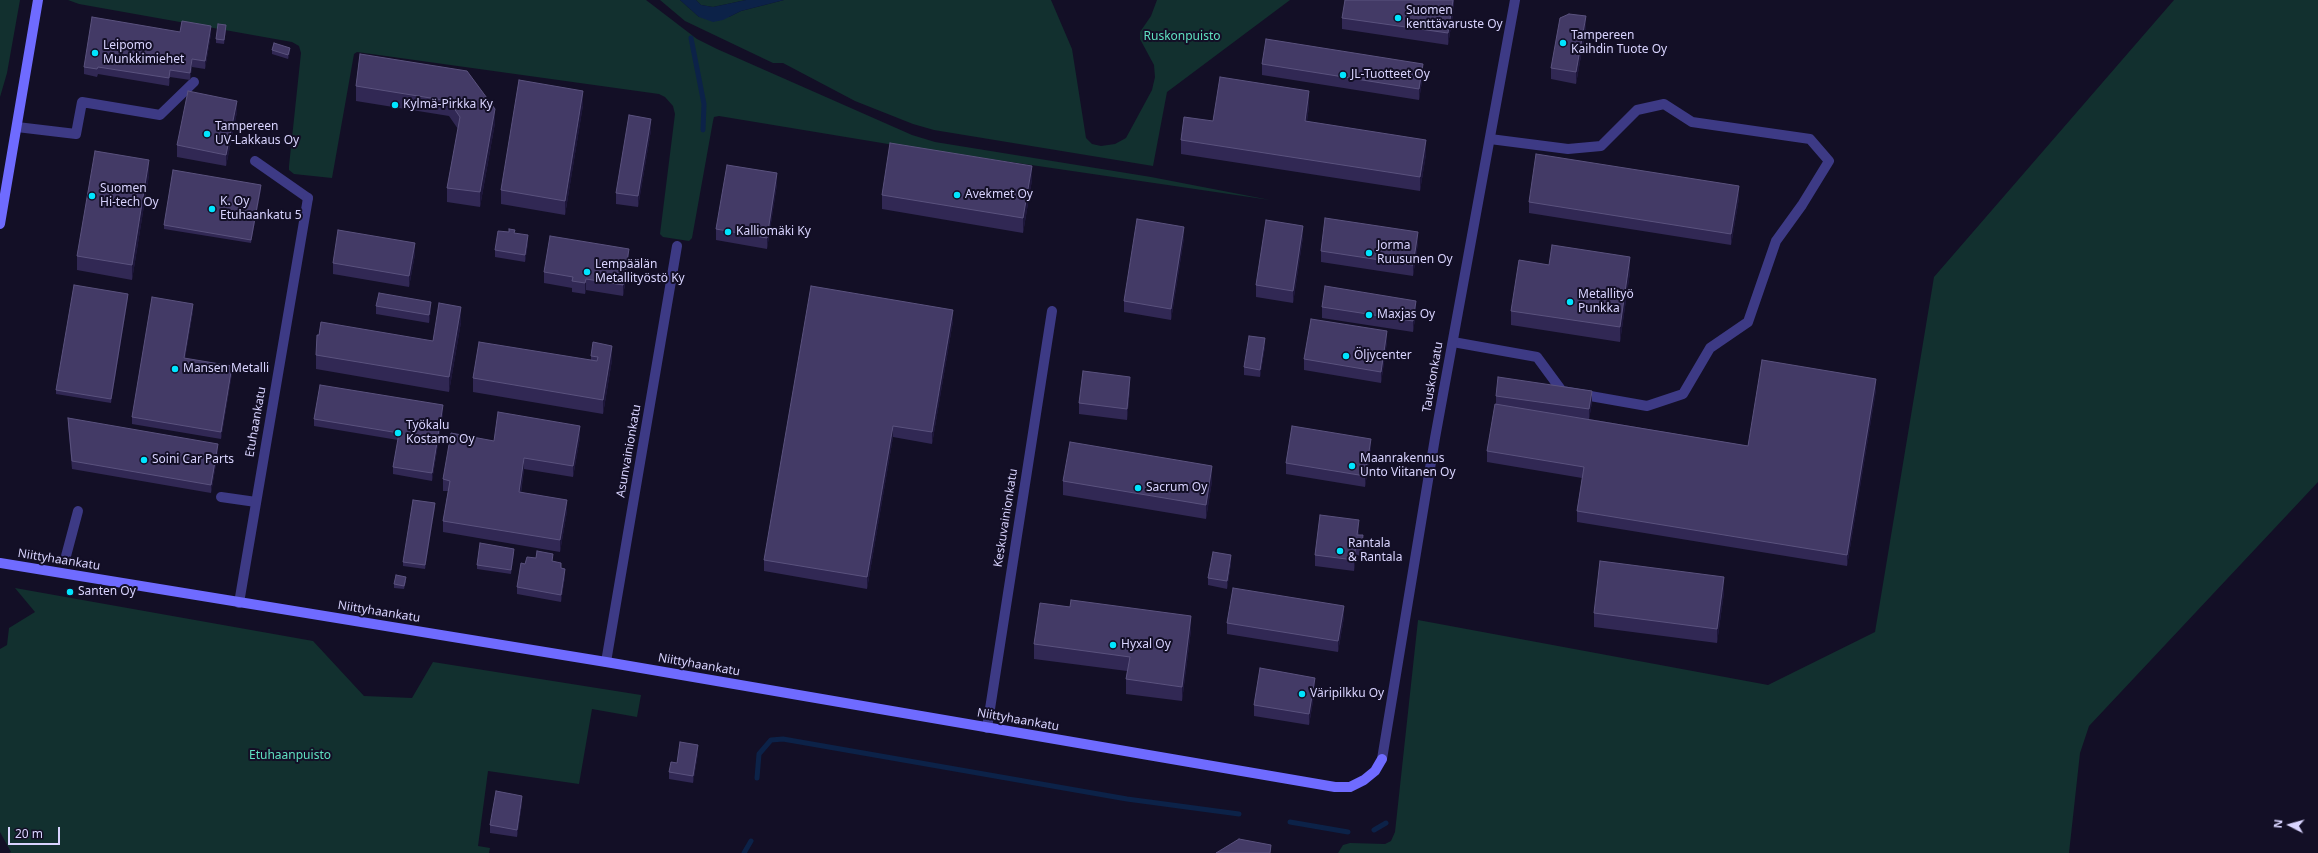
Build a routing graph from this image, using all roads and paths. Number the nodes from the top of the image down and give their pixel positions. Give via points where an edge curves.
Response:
1 (38, 0) edge
2 (1515, 0) edge
3 (194, 82) dead end
4 (17, 127) junction
5 (1490, 139) junction
6 (255, 161) dead end
7 (0, 224) edge
8 (677, 246) dead end
9 (1052, 311) dead end
10 (1453, 342) junction
11 (221, 497) dead end
12 (256, 502) junction
13 (78, 511) dead end
14 (66, 556) dead end
15 (0, 564) edge
16 (239, 603) junction
17 (606, 662) junction
18 (987, 728) junction
19 (1382, 759) joint

1 - 4 street
2 - 5 street, Tauskonkatu
3 - 4 street via 160,115 82,102 76,134
4 - 7 street
5 - 10 street, Tauskonkatu
5 - 10 street via 1568,149 1601,146 1637,110 1664,104 1692,122 1810,139 1829,161 1776,241 1748,322 1710,348 1683,394 1648,406 1562,390 1537,356
6 - 12 street, Etuhaankatu via 308,198
8 - 17 street, Asunvainionkatu
9 - 18 street, Keskuvainionkatu
10 - 19 street, Tauskonkatu
11 - 12 street
12 - 16 street, Etuhaankatu
13 - 14 street
15 - 16 street, Niittyhaankatu
16 - 17 street, Niittyhaankatu
17 - 18 street, Niittyhaankatu
18 - 19 street, Niittyhaankatu via 1335,787 1350,787 1364,780 1375,771

